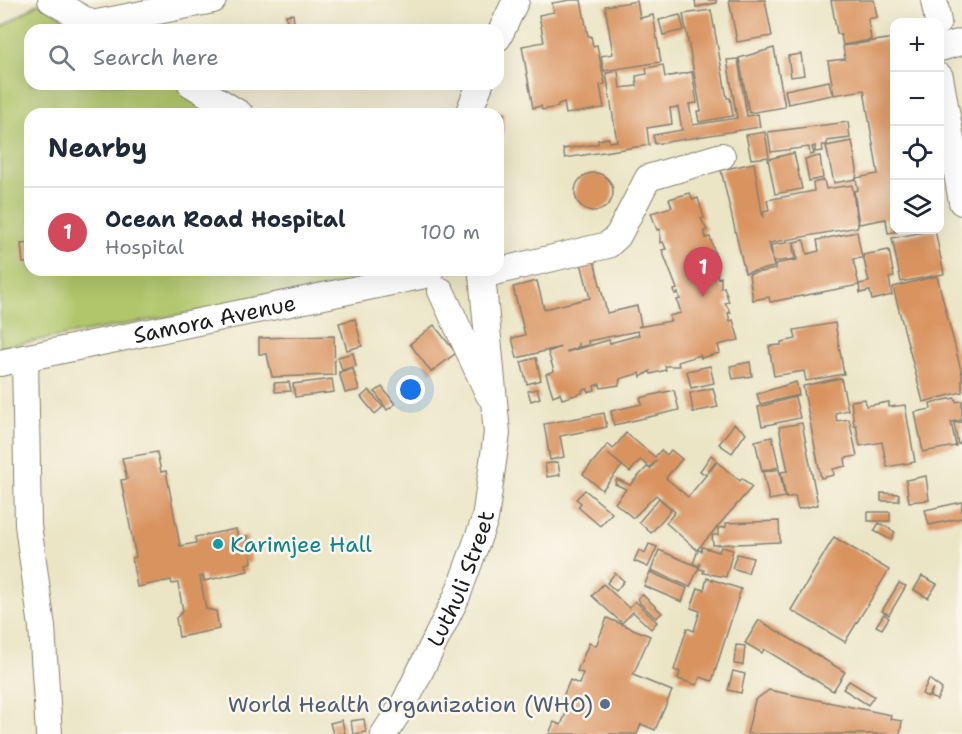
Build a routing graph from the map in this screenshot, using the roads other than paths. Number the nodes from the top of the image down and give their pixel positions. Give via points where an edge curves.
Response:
1 (51, 0) edge
2 (213, 0) edge
3 (516, 0) edge
4 (934, 0) edge
5 (939, 18) edge
6 (92, 24) edge
7 (110, 24) edge
8 (504, 25) edge
9 (201, 90) edge
10 (478, 90) edge
11 (944, 104) edge
12 (230, 108) edge
13 (470, 108) edge
14 (722, 156) dead end
15 (962, 201) edge
16 (504, 267) edge
17 (480, 276) edge
18 (483, 276) edge
19 (434, 278) edge
20 (25, 358) junction
21 (0, 363) edge
22 (497, 411) junction
23 (49, 734) edge
24 (384, 734) edge

1 - 6 street
2 - 7 street
3 - 8 street
4 - 5 street
9 - 12 street
10 - 13 street
11 - 15 street
14 - 16 street via 648,178 618,236 608,245
17 - 19 street, Samora Avenue via 471,291 461,296
18 - 22 street, Luthuli Street
19 - 20 street, Samora Avenue
19 - 22 street, Luthuli Street
20 - 21 street, Samora Avenue
20 - 23 street via 28,525 42,627
22 - 24 street, Luthuli Street via 492,479 474,552 405,702

